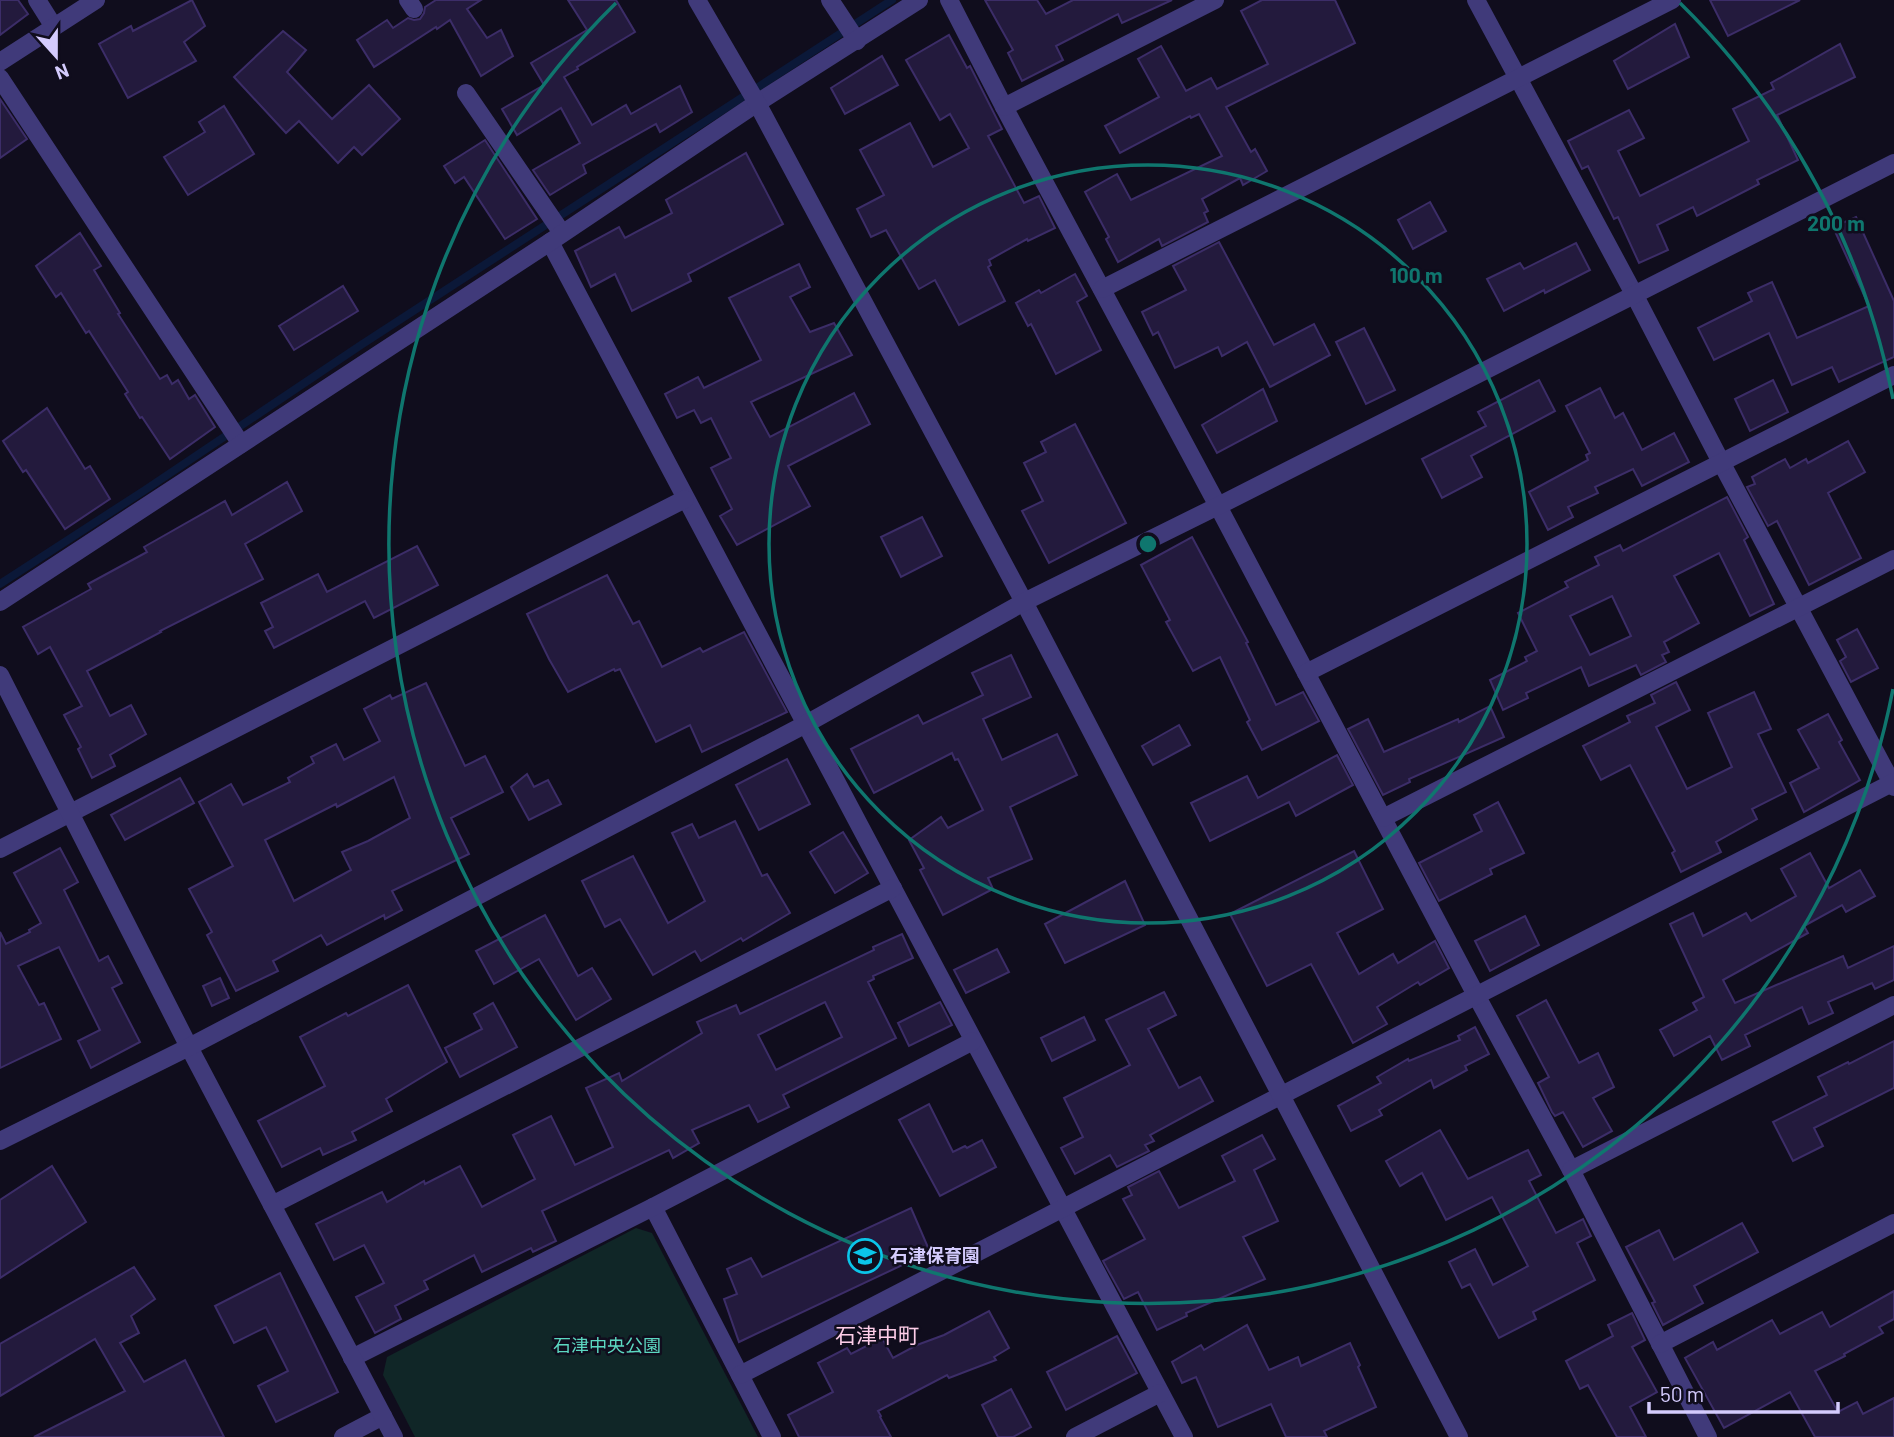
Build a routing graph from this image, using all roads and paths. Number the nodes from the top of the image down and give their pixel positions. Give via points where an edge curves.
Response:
1 (37, 0) edge
2 (96, 0) edge
3 (696, 0) edge
4 (831, 0) edge
5 (919, 0) edge
6 (949, 0) edge
7 (1215, 0) edge
8 (1476, 0) edge
9 (1672, 0) edge
10 (54, 27) junction
11 (857, 41) junction
12 (0, 62) edge
13 (0, 78) edge
14 (1518, 78) junction
15 (466, 93) dead end
16 (757, 103) junction
17 (1004, 107) junction
18 (1894, 163) edge
19 (556, 238) junction
20 (1102, 289) junction
21 (1634, 294) junction
22 (1894, 375) edge
23 (241, 443) junction
24 (1721, 462) junction
25 (685, 499) junction
26 (1218, 506) junction
27 (1894, 559) edge
28 (0, 602) edge
29 (1024, 602) junction
30 (1798, 607) junction
31 (1306, 673) junction
32 (0, 675) edge
33 (806, 724) junction
34 (1893, 784) edge
35 (71, 812) junction
36 (1383, 818) junction
37 (0, 849) edge
38 (893, 888) junction
39 (1476, 995) junction
40 (1894, 1005) edge
41 (974, 1041) junction
42 (188, 1046) junction
43 (1282, 1095) junction
44 (0, 1141) edge
45 (1571, 1170) junction
46 (272, 1205) junction
47 (653, 1207) junction
48 (1063, 1209) junction
49 (1894, 1223) edge
50 (1660, 1344) junction
51 (352, 1358) junction
52 (740, 1374) junction
53 (1160, 1393) junction
54 (383, 1416) junction
55 (343, 1437) edge
56 (394, 1437) edge
57 (772, 1437) edge
58 (1075, 1437) edge
59 (1184, 1437) edge
60 (1459, 1437) edge
61 (1709, 1437) edge

1 - 10 street
2 - 10 street
3 - 16 street
4 - 11 street
5 - 11 street
6 - 17 street
7 - 17 street
8 - 14 street
9 - 14 street
10 - 12 street
11 - 16 street
13 - 23 street
14 - 20 street
14 - 21 street
15 - 19 street
16 - 19 street
16 - 29 street
17 - 20 street
18 - 21 street
19 - 23 street
19 - 25 street
20 - 26 street
21 - 24 street
21 - 26 street
22 - 24 street
23 - 28 street
24 - 30 street
24 - 31 street
25 - 33 street
25 - 35 street
26 - 29 street
26 - 31 street
27 - 30 street
29 - 33 street
29 - 43 street
30 - 34 street
30 - 36 street
31 - 36 street
32 - 35 street
33 - 38 street
33 - 42 street
34 - 39 street
35 - 37 street
35 - 42 street
36 - 39 street
38 - 41 street
38 - 46 street
39 - 43 street
39 - 45 street
40 - 45 street
41 - 47 street
41 - 48 street
42 - 44 street
42 - 46 street
43 - 48 street
43 - 60 street
45 - 50 street
46 - 51 street
47 - 51 street
47 - 52 street
48 - 52 street
48 - 53 street
49 - 50 street
50 - 61 street
51 - 54 street
52 - 57 street
53 - 58 street
53 - 59 street
54 - 55 street
54 - 56 street

